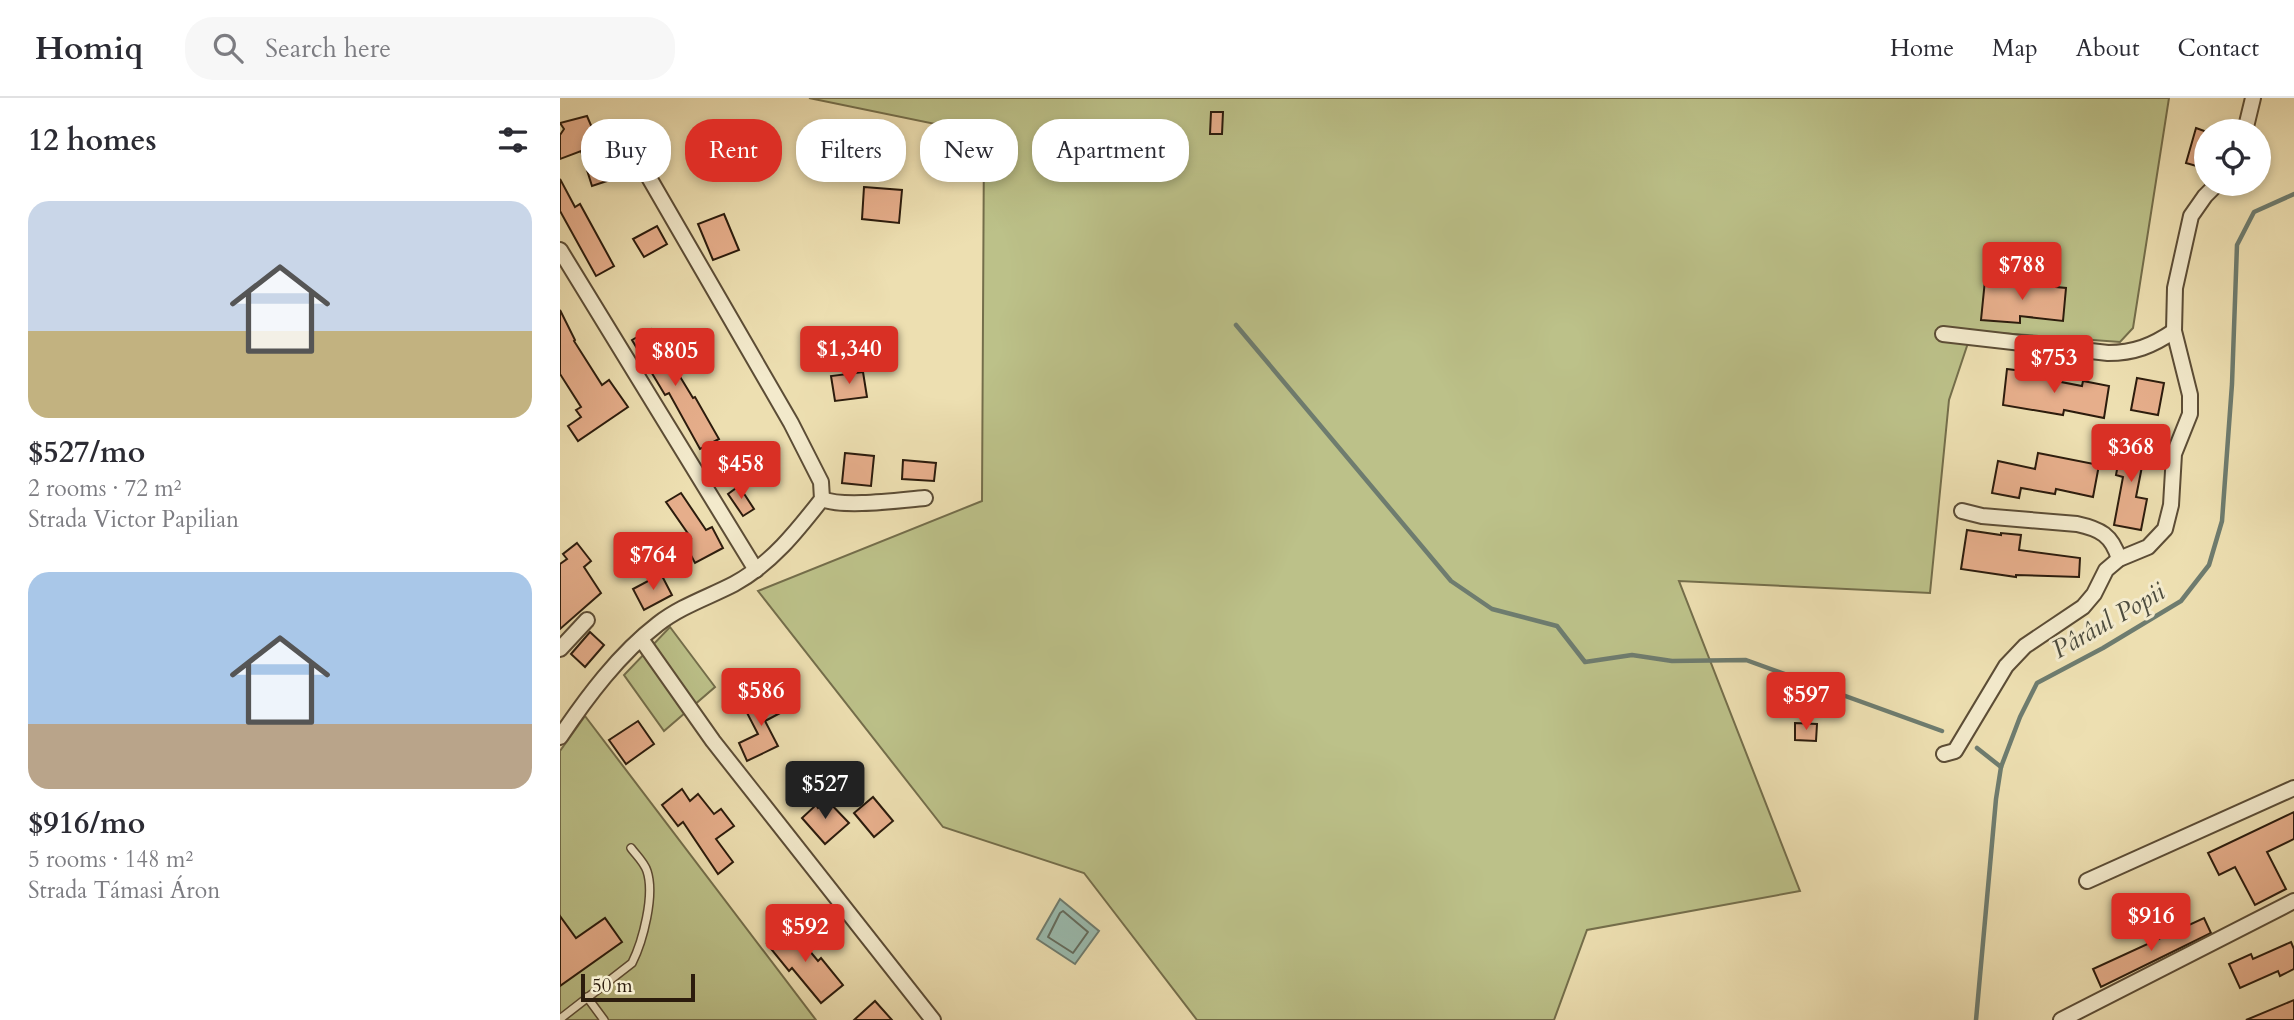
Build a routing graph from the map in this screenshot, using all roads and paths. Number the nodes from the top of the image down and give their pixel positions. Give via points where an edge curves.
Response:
1 (2253, 98) edge
2 (2248, 119) edge
3 (652, 182) edge
4 (2203, 196) edge
5 (560, 250) edge
6 (2174, 331) junction
7 (1943, 334) dead end
8 (925, 498) dead end
9 (822, 499) junction
10 (1962, 511) dead end
11 (2119, 559) junction
12 (756, 570) junction
13 (587, 620) dead end
14 (641, 639) junction
15 (560, 649) edge
16 (560, 737) edge
17 (1944, 754) dead end
18 (2294, 788) edge
19 (631, 848) dead end
20 (2087, 881) dead end
21 (2294, 901) edge
22 (587, 997) junction
23 (560, 1019) edge
24 (604, 1020) edge
25 (933, 1020) edge
26 (2061, 1020) edge

1 - 2 street
3 - 9 street via 791,423 821,482
4 - 6 street via 2191,216 2175,288
5 - 12 street
6 - 7 street via 2129,353
6 - 11 street via 2190,395 2190,414 2174,454 2169,516 2165,529 2148,547
8 - 9 street
9 - 12 street via 799,529
10 - 11 street via 2091,527 2114,543
11 - 17 street via 2106,570 2083,607 2025,646 2006,666 1965,737 1955,751
12 - 14 street via 680,610
13 - 15 street
14 - 16 street via 592,692
14 - 25 street via 713,741
18 - 20 street
19 - 22 lane via 648,875 643,935 632,963
21 - 26 street
22 - 23 lane
22 - 24 lane

